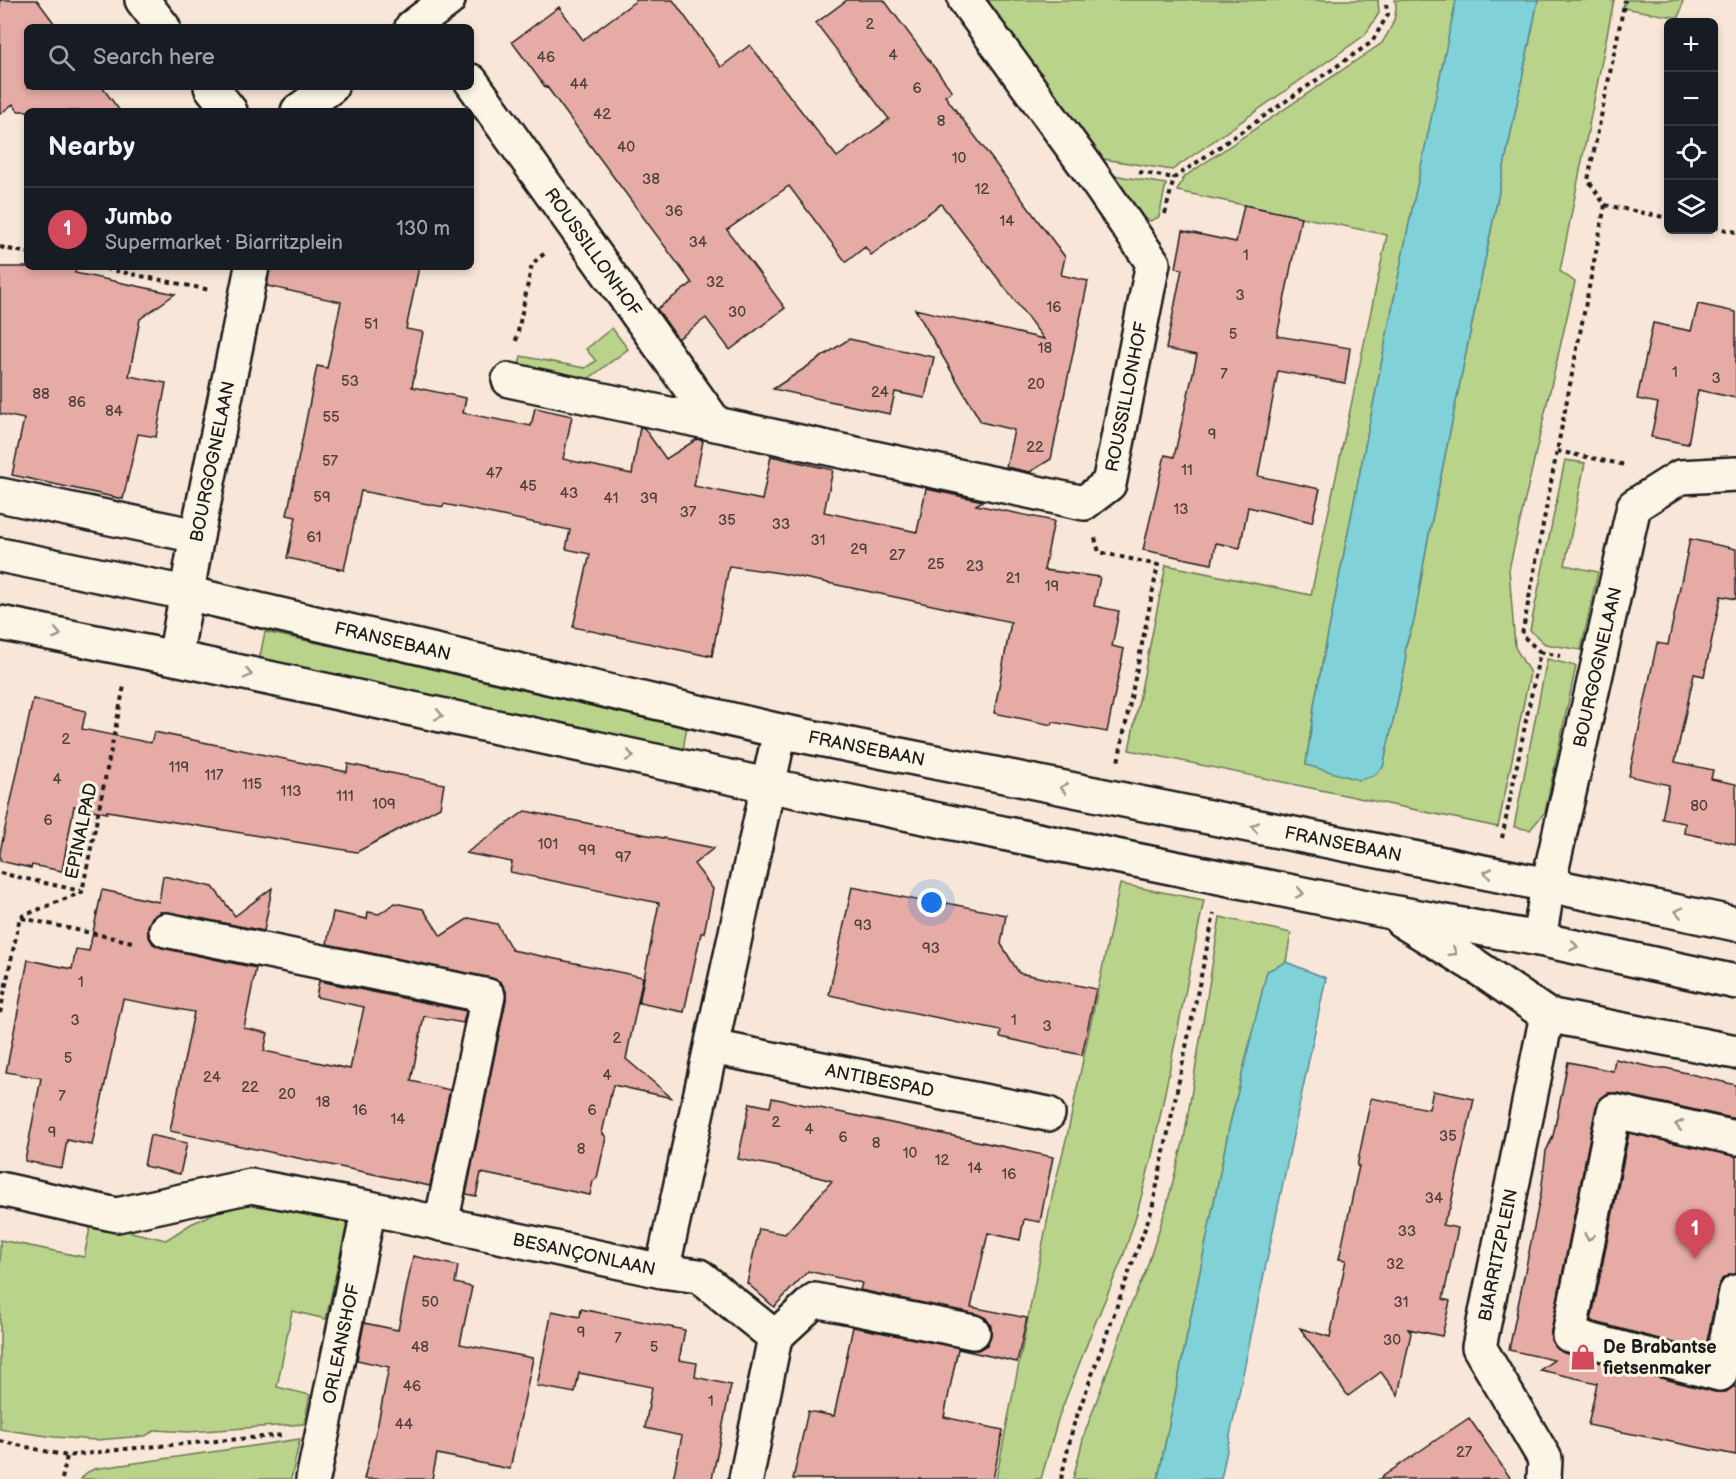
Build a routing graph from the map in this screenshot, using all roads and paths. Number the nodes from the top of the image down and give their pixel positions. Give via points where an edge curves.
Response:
1 (142, 0) edge
2 (965, 0) edge
3 (1385, 0) edge
4 (1625, 0) edge
5 (162, 24) edge
6 (474, 85) edge
7 (213, 90) edge
8 (327, 90) edge
9 (228, 108) edge
10 (302, 108) edge
11 (1605, 205) junction
12 (1664, 217) edge
13 (576, 227) junction
14 (1718, 228) edge
15 (1736, 232) edge
16 (0, 247) edge
17 (24, 252) edge
18 (1153, 263) junction
19 (127, 270) edge
20 (249, 282) edge
21 (508, 380) joint
22 (716, 424) junction
23 (1557, 451) junction
24 (1736, 474) edge
25 (1680, 477) junction
26 (0, 495) edge
27 (1084, 503) junction
28 (197, 536) junction
29 (0, 555) edge
30 (186, 593) junction
31 (0, 623) edge
32 (132, 649) junction
33 (175, 658) junction
34 (780, 731) junction
35 (767, 785) junction
36 (1111, 798) junction
37 (0, 873) edge
38 (1494, 874) junction
39 (1222, 877) junction
40 (1548, 885) junction
41 (82, 892) junction
42 (1386, 910) junction
43 (20, 917) junction
44 (1736, 924) edge
45 (166, 930) joint
46 (1539, 939) junction
47 (1736, 981) edge
48 (0, 1012) edge
49 (1546, 1015) junction
50 (712, 1047) junction
51 (1736, 1052) edge
52 (1048, 1114) dead end
53 (1736, 1138) edge
54 (0, 1189) edge
55 (369, 1208) junction
56 (441, 1224) junction
57 (662, 1271) junction
58 (1736, 1292) edge
59 (973, 1332) dead end
60 (775, 1337) junction
61 (322, 1431) junction
62 (0, 1441) edge
63 (67, 1456) junction
64 (62, 1479) edge
65 (313, 1479) edge
66 (746, 1479) edge
67 (1061, 1479) edge
68 (1544, 1479) edge

1 - 5 street
2 - 18 street
3 - 18 path via 1388,14 1372,42 1174,178
4 - 11 path via 1588,180
6 - 13 street, ROUSSILLONHOF
7 - 9 street
8 - 10 street
11 - 12 path
11 - 23 path
13 - 21 path via 532,264
13 - 22 street, ROUSSILLONHOF
14 - 15 path
16 - 17 path
18 - 27 street, ROUSSILLONHOF via 1109,484
19 - 20 path
20 - 28 street, BOURGOGNELAAN
21 - 22 street
22 - 27 street
23 - 25 path
23 - 38 path via 1522,635 1540,652
24 - 25 street, BOURGOGNELAAN
25 - 40 street, BOURGOGNELAAN via 1634,506
26 - 28 street
27 - 36 path via 1099,552 1158,565
28 - 30 street, BOURGOGNELAAN
29 - 30 street, FRANSEBAAN
30 - 33 street, BOURGOGNELAAN
30 - 34 street, FRANSEBAAN
31 -> 32 street
32 - 33 street
32 - 41 path, EPINALPAD
33 -> 35 street
34 - 35 street, BESANÇONLAAN
36 -> 34 street, FRANSEBAAN
35 - 39 street
35 - 50 street, BESANÇONLAAN
38 -> 36 street, FRANSEBAAN
37 - 41 path
38 - 40 street, FRANSEBAAN
39 -> 42 street
39 - 67 path via 1152,1209 1073,1426
44 -> 40 street, FRANSEBAAN
40 - 46 street, BOURGOGNELAAN
41 - 43 path, EPINALPAD
42 - 46 street
42 -> 49 street
43 - 45 path via 145,945
43 - 48 path
45 - 56 street via 488,996
46 -> 47 street
49 - 51 street
49 - 68 street, BIARRITZPLEIN via 1479,1347 1545,1459
50 - 52 street, ANTIBESPAD
50 - 57 street, BESANÇONLAAN
53 -> 58 street via 1614,1111 1569,1335 1720,1374
54 - 55 street, BESANÇONLAAN via 117,1215 251,1186
55 - 56 street, BESANÇONLAAN
55 - 61 street, ORLEANSHOF
56 - 57 street, BESANÇONLAAN
57 - 60 street via 699,1276
59 - 60 street via 815,1300
60 - 66 street
61 - 63 path
61 - 65 street, ORLEANSHOF
62 - 63 path
63 - 64 path

